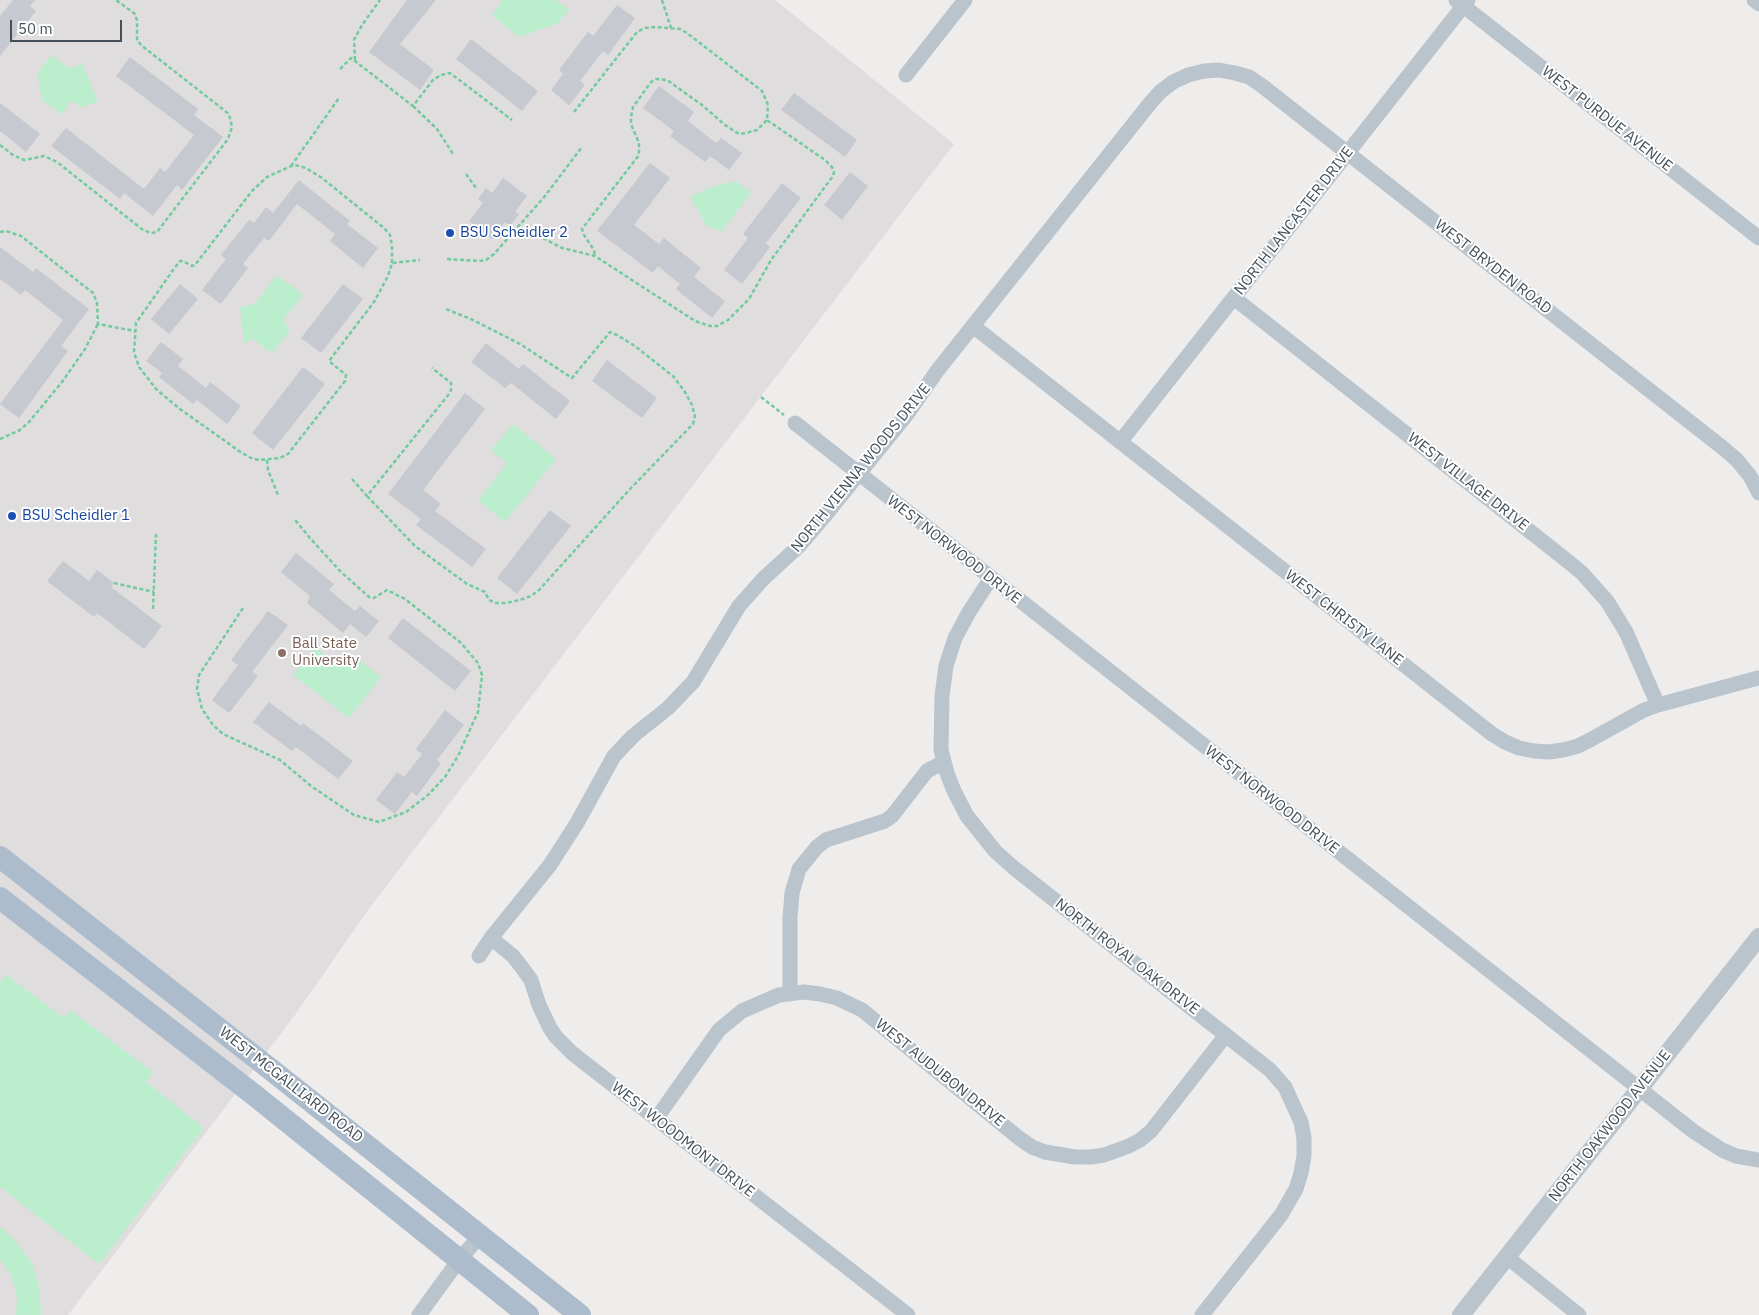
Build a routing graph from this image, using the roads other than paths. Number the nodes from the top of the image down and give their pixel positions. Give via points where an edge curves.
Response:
1 (1754, 0) edge
2 (1463, 2) edge
3 (957, 3) edge
4 (1759, 4) edge
5 (1208, 71) joint
6 (906, 75) dead end
7 (1348, 153) junction
8 (1759, 238) edge
9 (1234, 298) junction
10 (973, 326) junction
11 (795, 424) road end
12 (1120, 442) junction
13 (859, 474) junction
14 (1759, 492) edge
15 (991, 578) junction
16 (1759, 675) edge
17 (1658, 705) junction
18 (944, 762) junction
19 (0, 857) edge
20 (0, 898) edge
21 (1759, 937) edge
22 (491, 938) junction
23 (479, 956) dead end
24 (790, 994) junction
25 (1226, 1035) junction
26 (1639, 1089) junction
27 (656, 1119) junction
28 (1759, 1160) edge
29 (480, 1236) junction
30 (1506, 1257) junction
31 (459, 1260) junction
32 (419, 1315) edge
33 (528, 1315) edge
34 (580, 1315) edge
35 (908, 1315) edge
36 (1202, 1315) edge
37 (1461, 1315) edge
38 (1579, 1315) edge

1 - 4 street
2 - 7 street, NORTH LANCASTER DRIVE
2 - 8 street, WEST PURDUE AVENUE
3 - 6 street
5 - 7 street, WEST BRYDEN ROAD via 1219,70 1249,77
5 - 10 street, NORTH VIENNA WOODS DRIVE via 1188,75 1160,92
7 - 9 street, NORTH LANCASTER DRIVE
7 - 14 street, WEST BRYDEN ROAD via 1723,448 1737,460
9 - 12 street, NORTH LANCASTER DRIVE
9 - 17 street, WEST VILLAGE DRIVE via 1582,573 1607,601 1626,632
10 - 12 street, WEST CHRISTY LANE
10 - 13 street, NORTH VIENNA WOODS DRIVE
11 - 13 street, WEST NORWOOD DRIVE
12 - 17 street, WEST CHRISTY LANE via 1505,742 1534,751 1563,750 1578,746
13 - 15 street, WEST NORWOOD DRIVE
13 - 22 street, NORTH VIENNA WOODS DRIVE via 800,545 739,606 693,682 614,756 550,865
15 - 18 street, NORTH ROYAL OAK DRIVE via 955,638 948,659 942,696 941,750
15 - 26 street, WEST NORWOOD DRIVE
16 - 17 street, WEST CHRISTY LANE
18 - 24 street via 927,771 892,816 826,840 800,869 792,893 790,918
18 - 25 street, NORTH ROYAL OAK DRIVE via 967,816 995,851
19 - 29 main road, WEST MCGALLIARD ROAD
20 - 31 main road, WEST MCGALLIARD ROAD via 253,1094
21 - 26 street, NORTH OAKWOOD AVENUE
22 - 23 street, NORTH VIENNA WOODS DRIVE
22 - 27 street, WEST WOODMONT DRIVE via 513,956 527,974 544,1017 556,1037
24 - 25 street, WEST AUDUBON DRIVE via 820,994 862,1010 1026,1142 1045,1152 1075,1157 1104,1155 1140,1140 1151,1131
24 - 27 street, WEST AUDUBON DRIVE via 768,998 731,1019 710,1042
25 - 36 street, NORTH ROYAL OAK DRIVE via 1270,1070 1285,1087 1301,1122 1304,1156 1289,1203
26 - 28 street, WEST NORWOOD DRIVE via 1722,1150
26 - 30 street, NORTH OAKWOOD AVENUE
27 - 35 street, WEST WOODMONT DRIVE
29 - 31 street
29 - 34 main road, WEST MCGALLIARD ROAD
30 - 37 street, NORTH OAKWOOD AVENUE
30 - 38 street
31 - 32 street
31 - 33 main road, WEST MCGALLIARD ROAD

